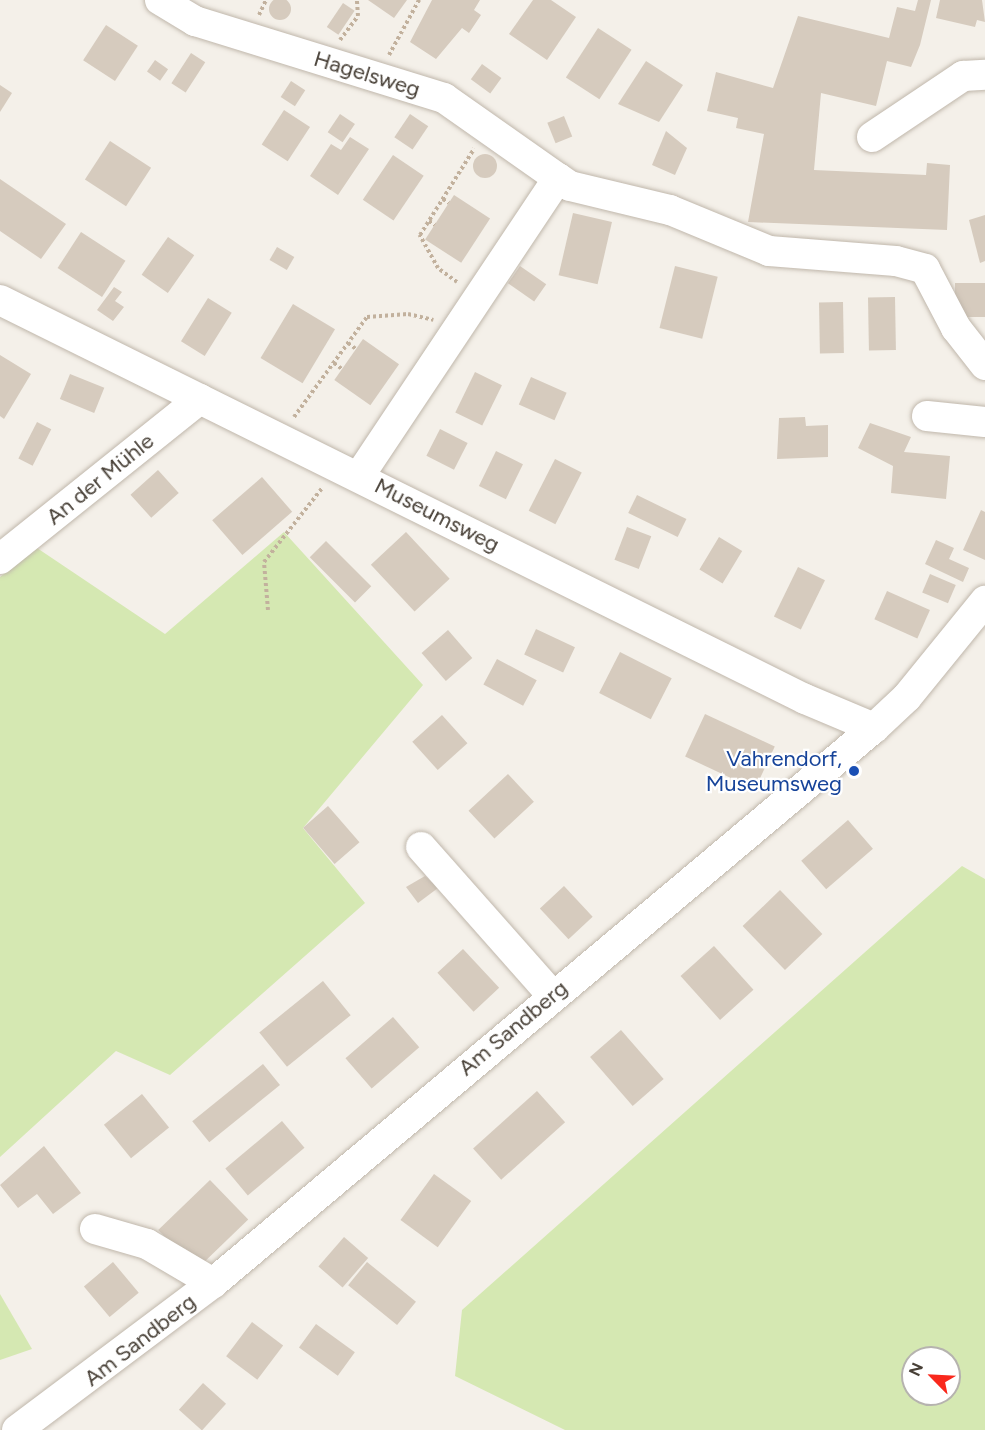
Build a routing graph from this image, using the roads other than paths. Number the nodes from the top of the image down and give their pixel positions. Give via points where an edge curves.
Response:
1 (160, 0) edge
2 (985, 75) edge
3 (872, 137) dead end
4 (558, 178) junction
5 (0, 300) edge
6 (985, 364) edge
7 (200, 399) junction
8 (927, 416) dead end
9 (985, 422) edge
10 (349, 472) junction
11 (0, 559) edge
12 (985, 601) edge
13 (874, 728) junction
14 (421, 847) dead end
15 (552, 995) junction
16 (95, 1229) dead end
17 (213, 1283) junction
18 (45, 1422) edge
19 (18, 1430) edge

1 - 4 street, Hagelsweg via 195,21 444,98
2 - 3 street via 963,76
4 - 6 street, Hagelsweg via 570,186 670,210 769,251 896,261 925,269 956,328
4 - 10 street via 480,298
5 - 7 street, Museumsweg
7 - 10 street, Museumsweg
7 - 11 street, An der Mühle
8 - 9 street
10 - 13 street, Museumsweg via 805,699
12 - 13 street, Am Sandberg via 907,697
13 - 15 street, Am Sandberg
14 - 15 street
15 - 17 street, Am Sandberg
16 - 17 street via 147,1244
17 - 18 street, Am Sandberg
18 - 19 street, Am Sandberg

